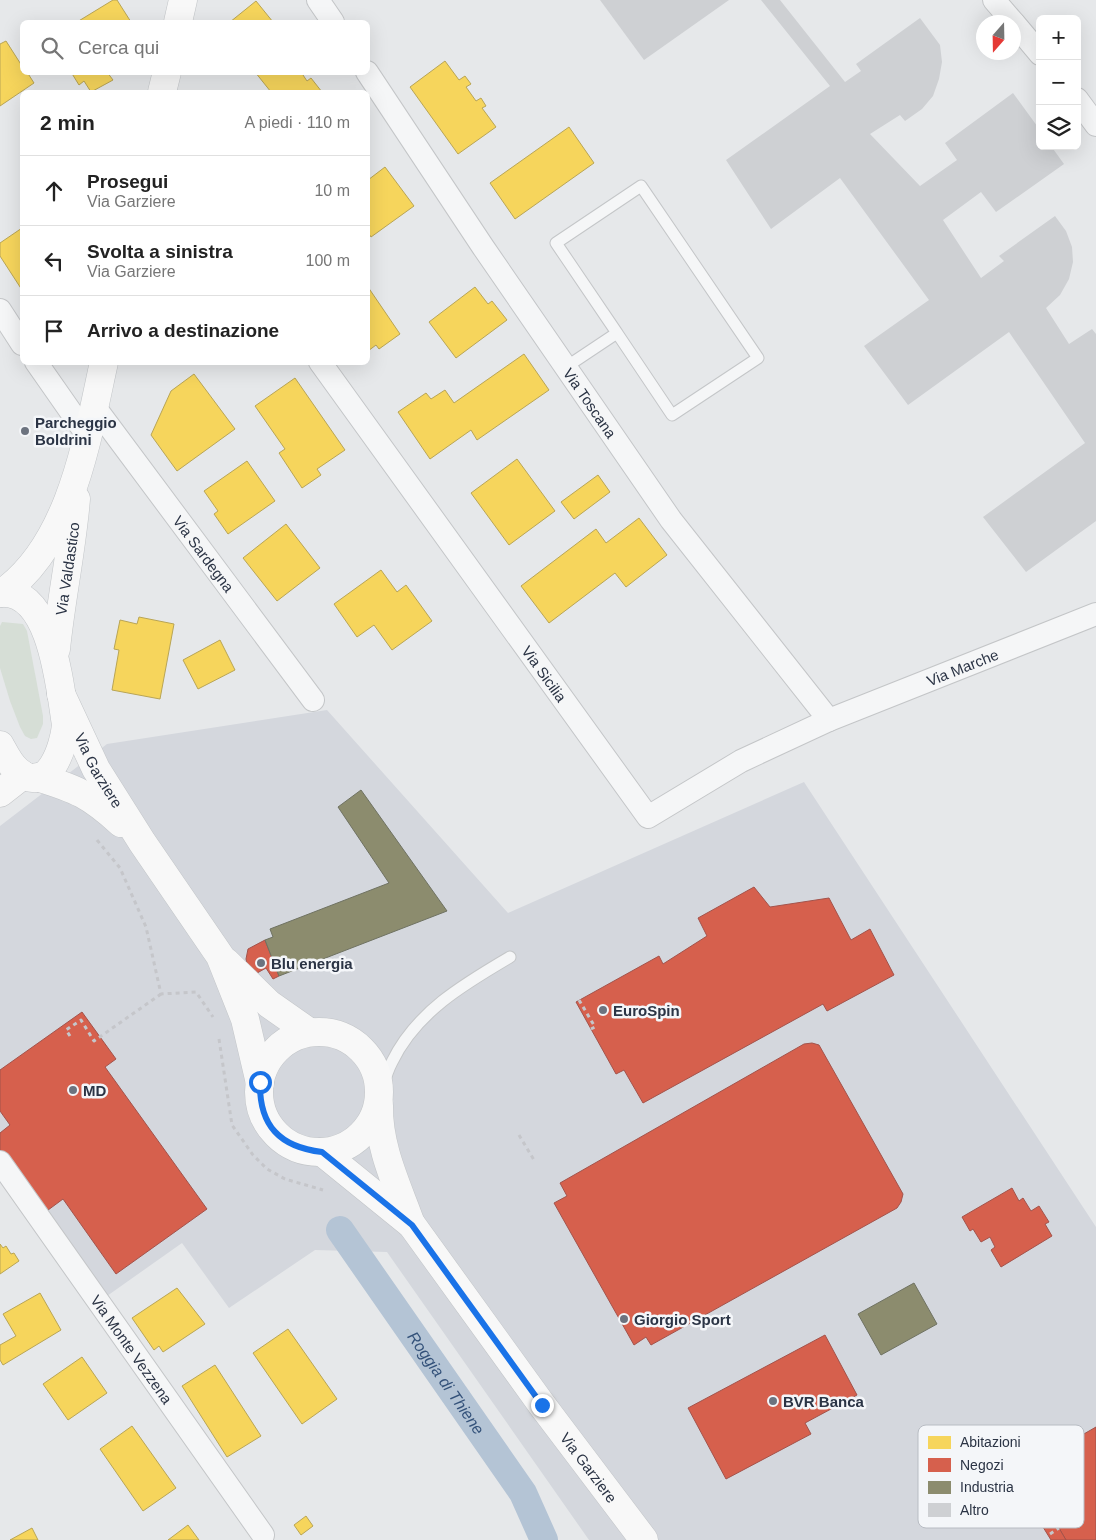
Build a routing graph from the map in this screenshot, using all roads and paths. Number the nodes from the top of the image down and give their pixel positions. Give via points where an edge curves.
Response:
1 (183, 0) edge
2 (318, 0) edge
3 (994, 0) edge
4 (1006, 15) edge
5 (178, 20) edge
6 (332, 20) edge
7 (1021, 32) edge
8 (1036, 49) edge
9 (166, 75) edge
10 (369, 75) edge
11 (162, 90) edge
12 (1081, 104) edge
13 (1096, 125) edge
14 (0, 310) edge
15 (616, 333) junction
16 (20, 341) edge
17 (38, 365) edge
18 (103, 365) edge
19 (322, 365) edge
20 (566, 367) junction
21 (94, 406) junction
22 (87, 436) junction
23 (79, 470) junction
24 (1, 593) edge
25 (1096, 614) edge
26 (55, 666) junction
27 (61, 694) junction
28 (313, 700) dead end
29 (830, 720) junction
30 (0, 745) edge
31 (30, 776) junction
32 (0, 793) edge
33 (95, 839) dead end
34 (142, 842) junction
35 (220, 956) junction
36 (510, 957) dead end
37 (161, 994) junction
38 (579, 1000) dead end
39 (217, 1022) dead end
40 (591, 1029) dead end
41 (218, 1031) dead end
42 (309, 1032) junction
43 (70, 1036) dead end
44 (260, 1082) junction
45 (380, 1098) junction
46 (519, 1135) dead end
47 (322, 1152) junction
48 (534, 1160) dead end
49 (0, 1162) edge
50 (331, 1193) dead end
51 (412, 1225) junction
52 (1059, 1528) dead end
53 (1050, 1534) dead end
54 (263, 1535) dead end
55 (644, 1540) edge

1 - 5 main road
2 - 6 street
3 - 4 street
7 - 8 street
9 - 11 main road
10 - 20 street, Via Toscana
12 - 13 street
14 - 16 street
15 - 15 lane via 672,415 758,358 641,186 556,243
15 - 20 lane
17 - 22 street
18 - 21 main road, Via Valdastico
19 - 29 street, Via Sicilia via 648,817 741,761
20 - 29 street, Via Toscana via 671,520
21 - 22 main road, Via Valdastico
21 - 28 street, Via Sardegna
22 - 23 main road, Via Valdastico
23 - 24 main road, Via Valdastico via 53,534 27,572
23 - 26 main road, Via Valdastico
24 - 26 main road via 26,600 41,618
25 - 29 street, Via Marche
26 - 27 main road
27 - 31 main road via 66,725 56,762 50,770
27 - 34 main road, Via Garziere via 96,768
30 - 31 main road via 16,770
31 - 32 main road
31 - 34 main road, Via Garziere via 75,788 99,804
33 - 37 path via 120,868 146,927
34 - 35 main road, Via Garziere
35 - 42 main road, Via Garziere via 269,1004
35 - 44 main road, Via Garziere via 245,1019
36 - 45 lane via 468,982 418,1022 392,1062
37 - 39 path via 196,992
37 - 43 path via 94,1041 81,1020 66,1030
38 - 40 path via 595,1027
41 - 50 path via 232,1125 267,1169 285,1179
42 - 44 main road, Via Garziere via 276,1049 263,1070
42 - 45 main road, Via Garziere via 331,1033 352,1041 368,1056 378,1076
44 - 47 main road, Via Garziere via 260,1100 274,1132 304,1150
45 - 47 main road, Via Garziere via 375,1115 354,1141 339,1149
45 - 51 main road, Via Garziere via 379,1126 387,1160
46 - 48 path
47 - 51 main road, Via Garziere
49 - 54 street, Via Monte Vezzena
51 - 55 main road, Via Garziere
52 - 53 path

